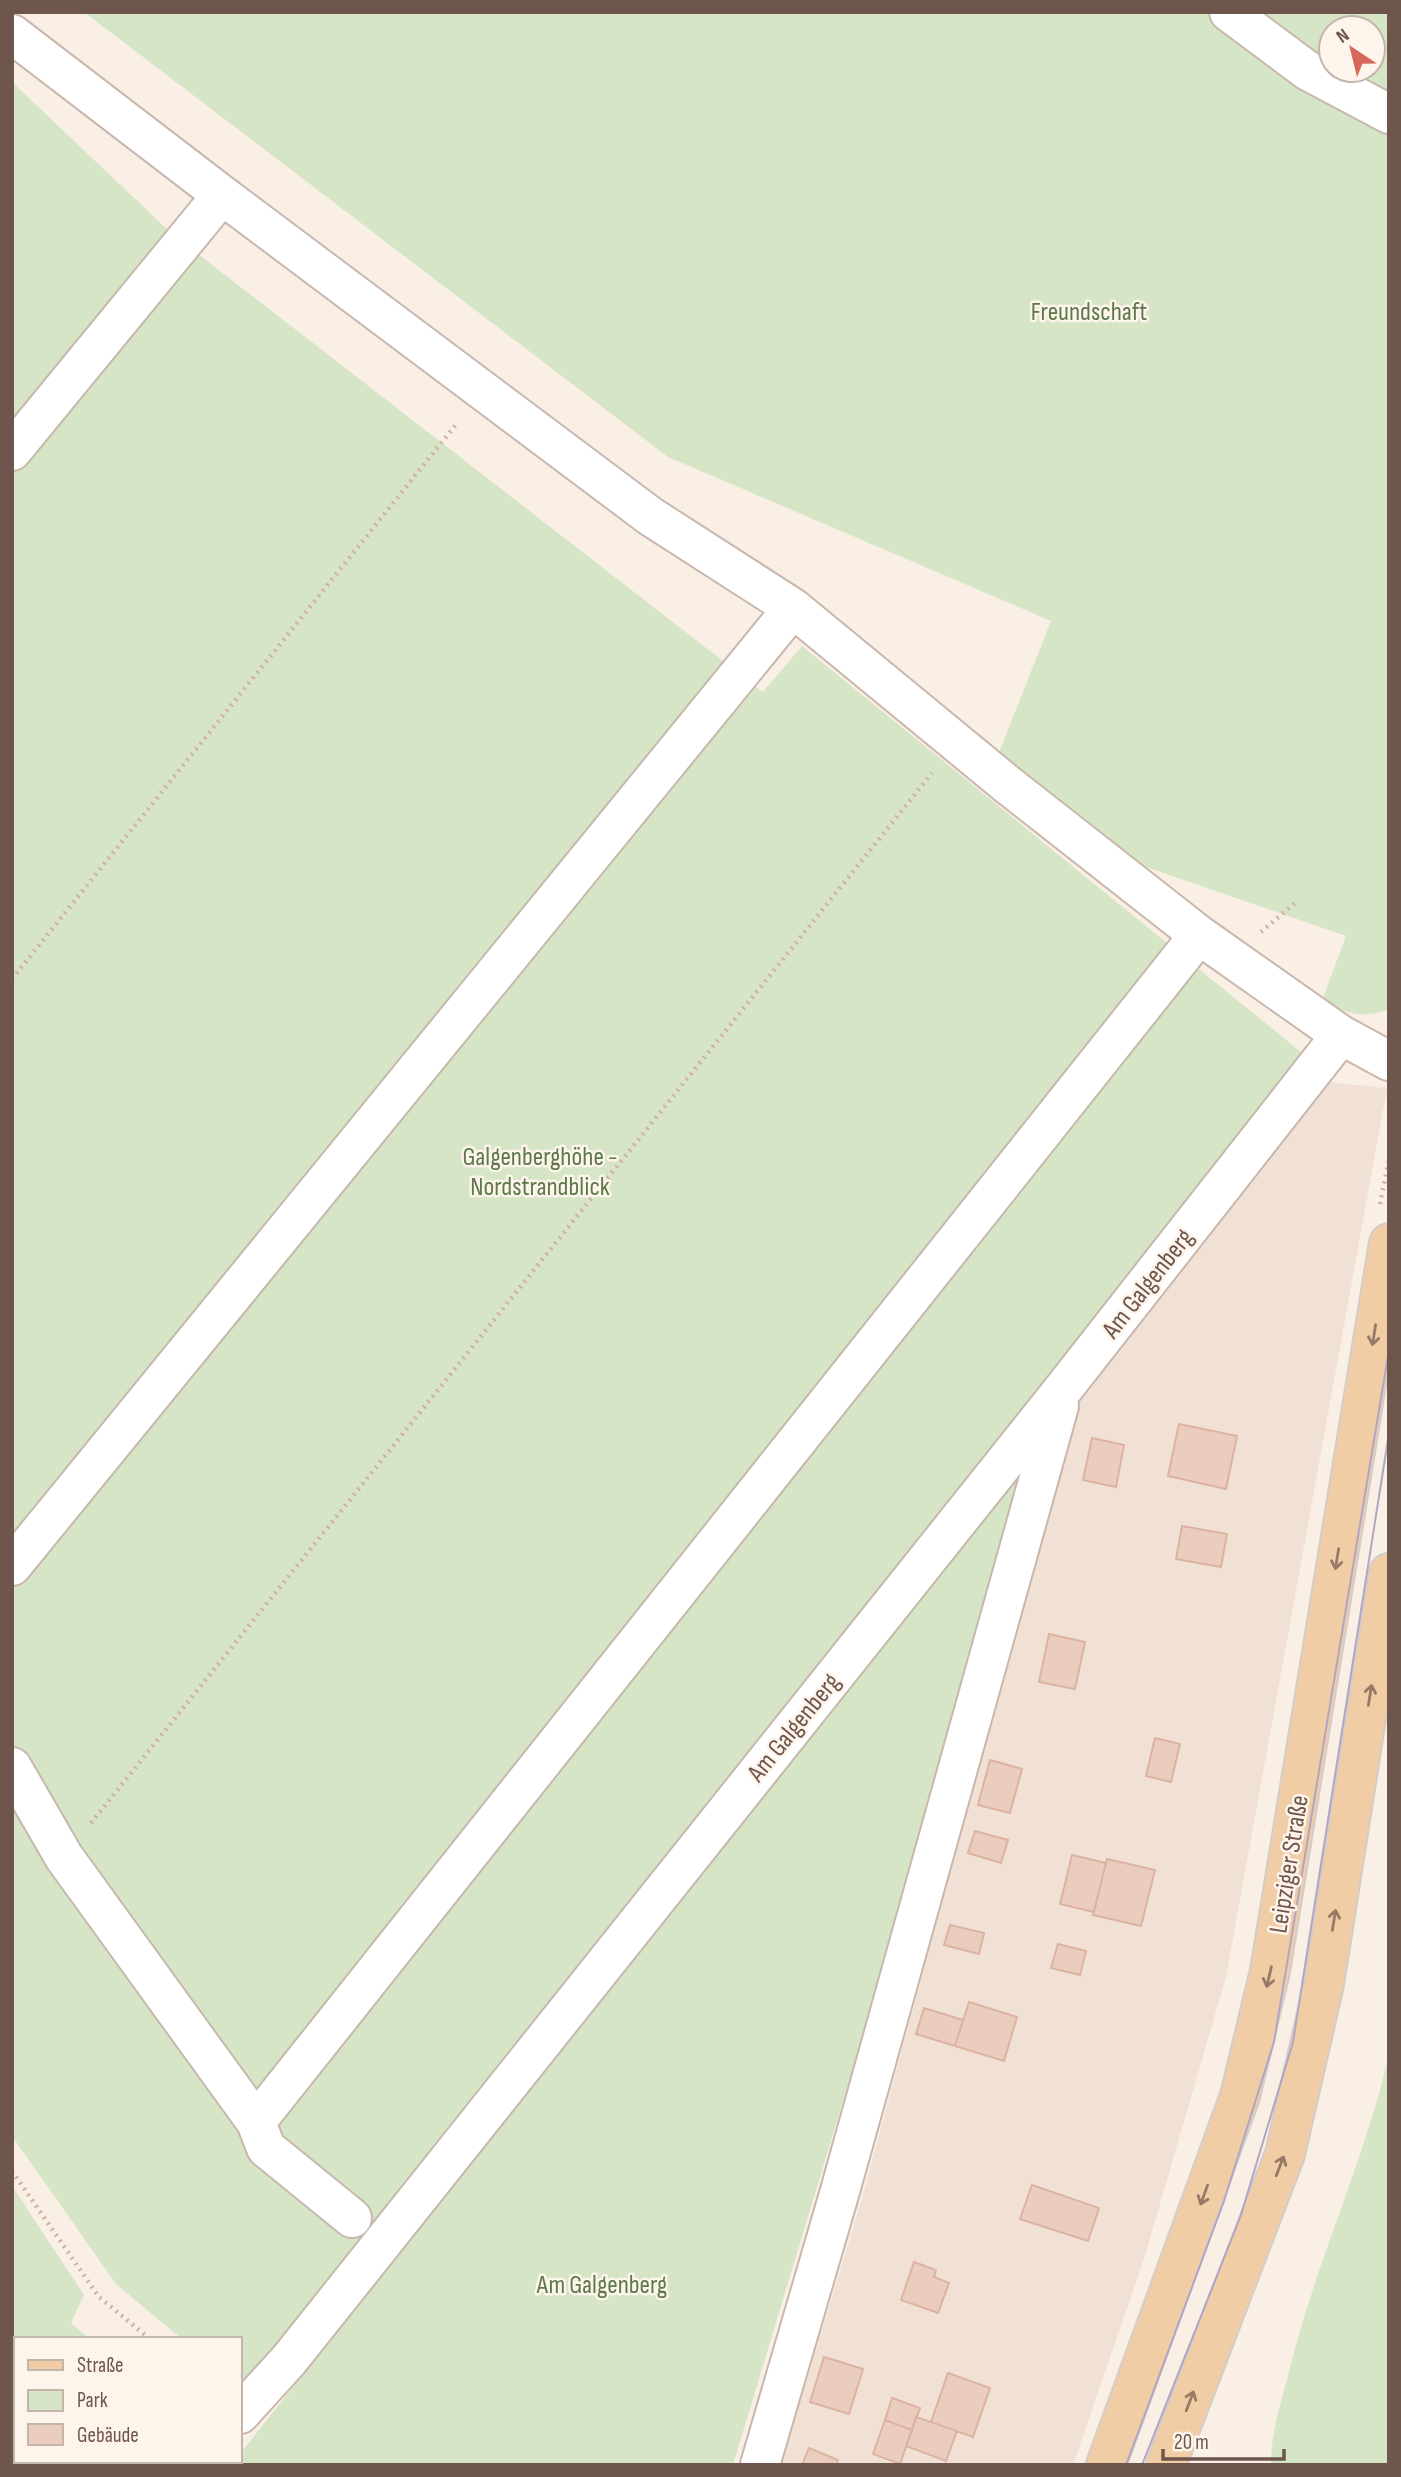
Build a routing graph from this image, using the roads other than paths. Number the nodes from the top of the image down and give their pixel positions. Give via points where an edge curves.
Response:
1 (1229, 12) edge
2 (12, 34) edge
3 (1389, 114) edge
4 (222, 195) junction
5 (12, 451) edge
6 (793, 608) junction
7 (1199, 935) junction
8 (1341, 1035) junction
9 (1389, 1061) edge
10 (1389, 1243) edge
11 (1064, 1388) junction
12 (12, 1566) edge
13 (1389, 1573) edge
14 (12, 1767) edge
15 (257, 2122) junction
16 (352, 2218) dead end
17 (242, 2412) edge
18 (760, 2465) edge
19 (1106, 2465) edge
20 (1166, 2465) edge

1 - 3 street via 1308,71
2 - 4 street
4 - 5 street
4 - 6 street via 650,516
6 - 7 street
6 - 12 street
7 - 8 street
7 - 15 street
8 - 9 street
8 - 11 street, Am Galgenberg
10 -> 19 main road, Leipziger Straße via 1270,1971 1240,2096
11 - 17 street, Am Galgenberg via 289,2360
11 - 18 street
20 -> 13 main road, Leipziger Straße via 1285,2154 1324,1984
14 - 15 street via 64,1857
15 - 16 street via 266,2148

